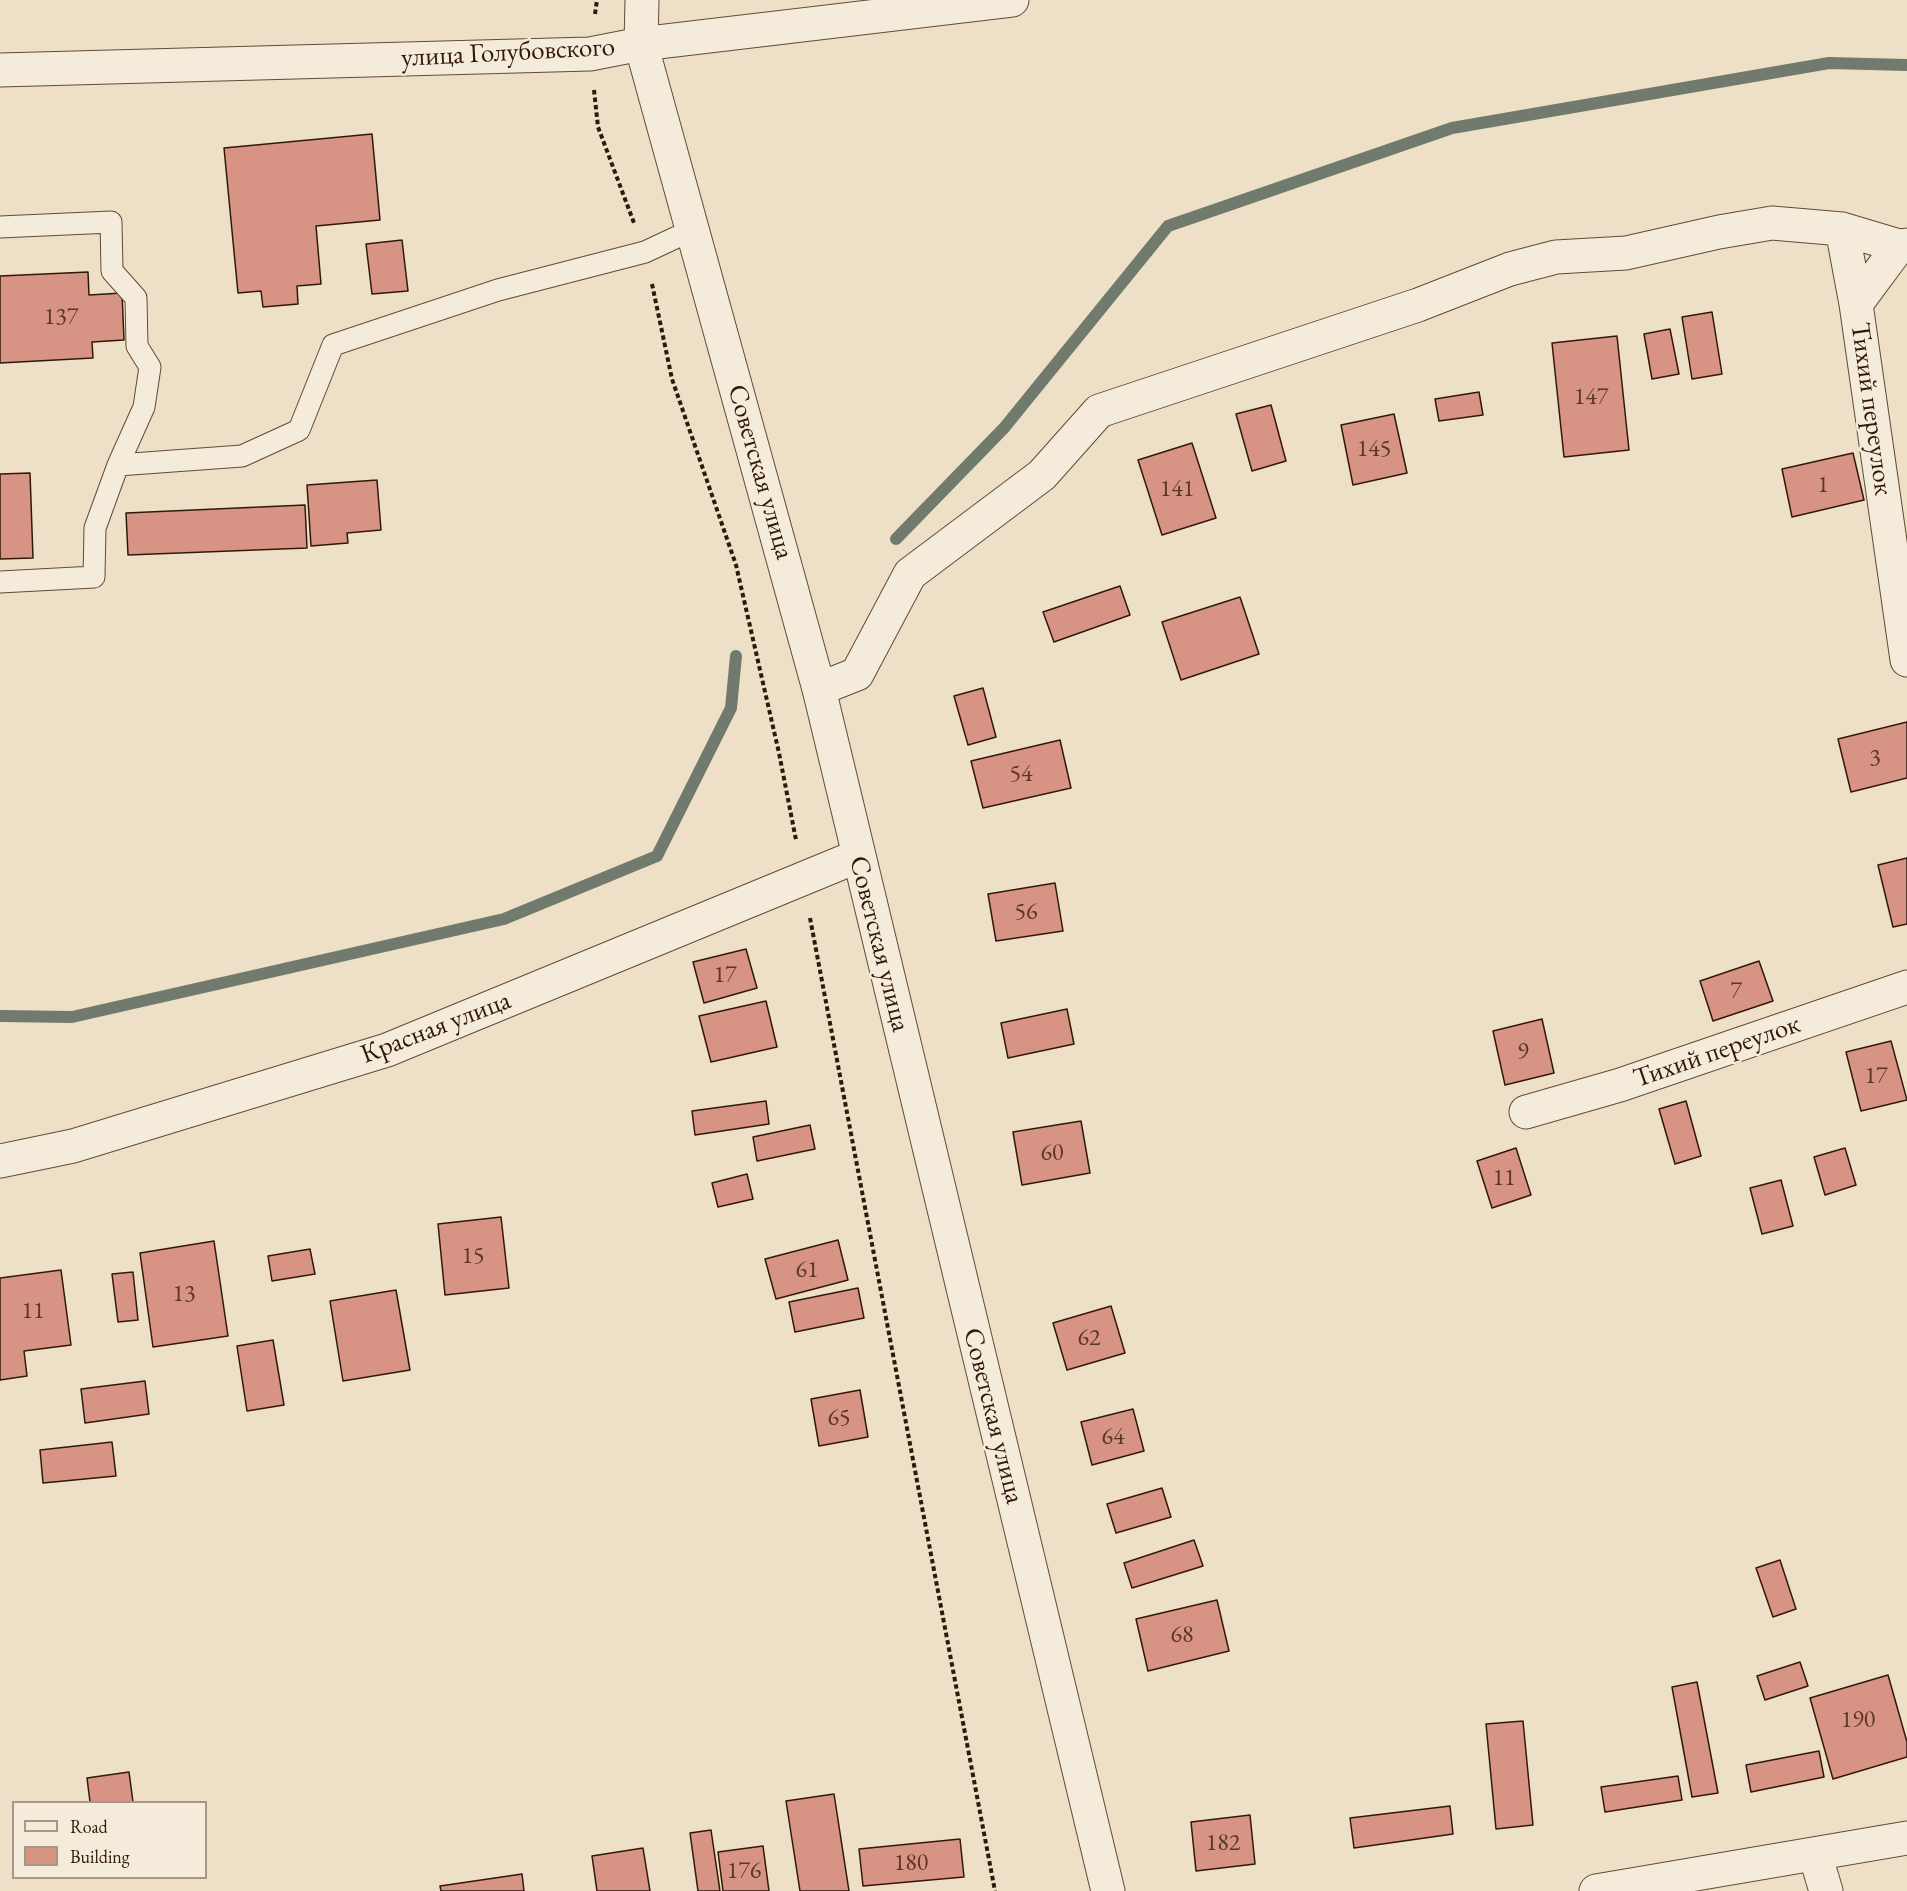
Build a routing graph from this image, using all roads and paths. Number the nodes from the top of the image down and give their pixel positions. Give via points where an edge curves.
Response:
1 (597, 0) edge
2 (642, 0) edge
3 (1012, 0) edge
4 (641, 44) junction
5 (590, 54) junction
6 (0, 70) edge
7 (0, 227) edge
8 (1842, 229) junction
9 (692, 230) junction
10 (1903, 245) edge
11 (645, 252) junction
12 (1856, 304) junction
13 (118, 465) junction
14 (0, 582) edge
15 (1907, 660) edge
16 (819, 689) junction
17 (858, 856) junction
18 (803, 878) junction
19 (1907, 987) edge
20 (1526, 1112) dead end
21 (0, 1161) edge
22 (1907, 1838) edge
23 (1815, 1854) junction
24 (995, 1891) edge
25 (1108, 1891) edge
26 (1596, 1891) edge
27 (1826, 1891) edge

1 - 5 path
2 - 4 street, Советская улица
3 - 4 street, улица Голубовского
4 - 5 street, улица Голубовского
4 - 9 street, Советская улица
5 - 6 street, улица Голубовского
5 - 11 path via 598,127
7 - 13 lane via 111,222 112,271 136,298 137,346 150,367 144,407
8 - 10 street
8 - 12 street, Тихий переулок
8 - 16 street via 1772,223 1626,253 1556,257 1510,269 1418,305 1099,411 1042,475 910,574 857,674
9 - 11 lane
9 - 16 street, Советская улица
10 - 12 street
11 - 13 lane via 498,290 333,345 299,430 242,456
11 - 18 path via 672,379 736,565
12 - 15 street, Тихий переулок
13 - 14 lane via 95,528 94,578
16 - 17 street, Советская улица
17 - 18 street, Красная улица
17 - 25 street, Советская улица
18 - 21 street, Красная улица via 387,1050 73,1146
18 - 24 path
19 - 20 street, Тихий переулок via 1620,1085
22 - 23 street
23 - 26 street
23 - 27 street

